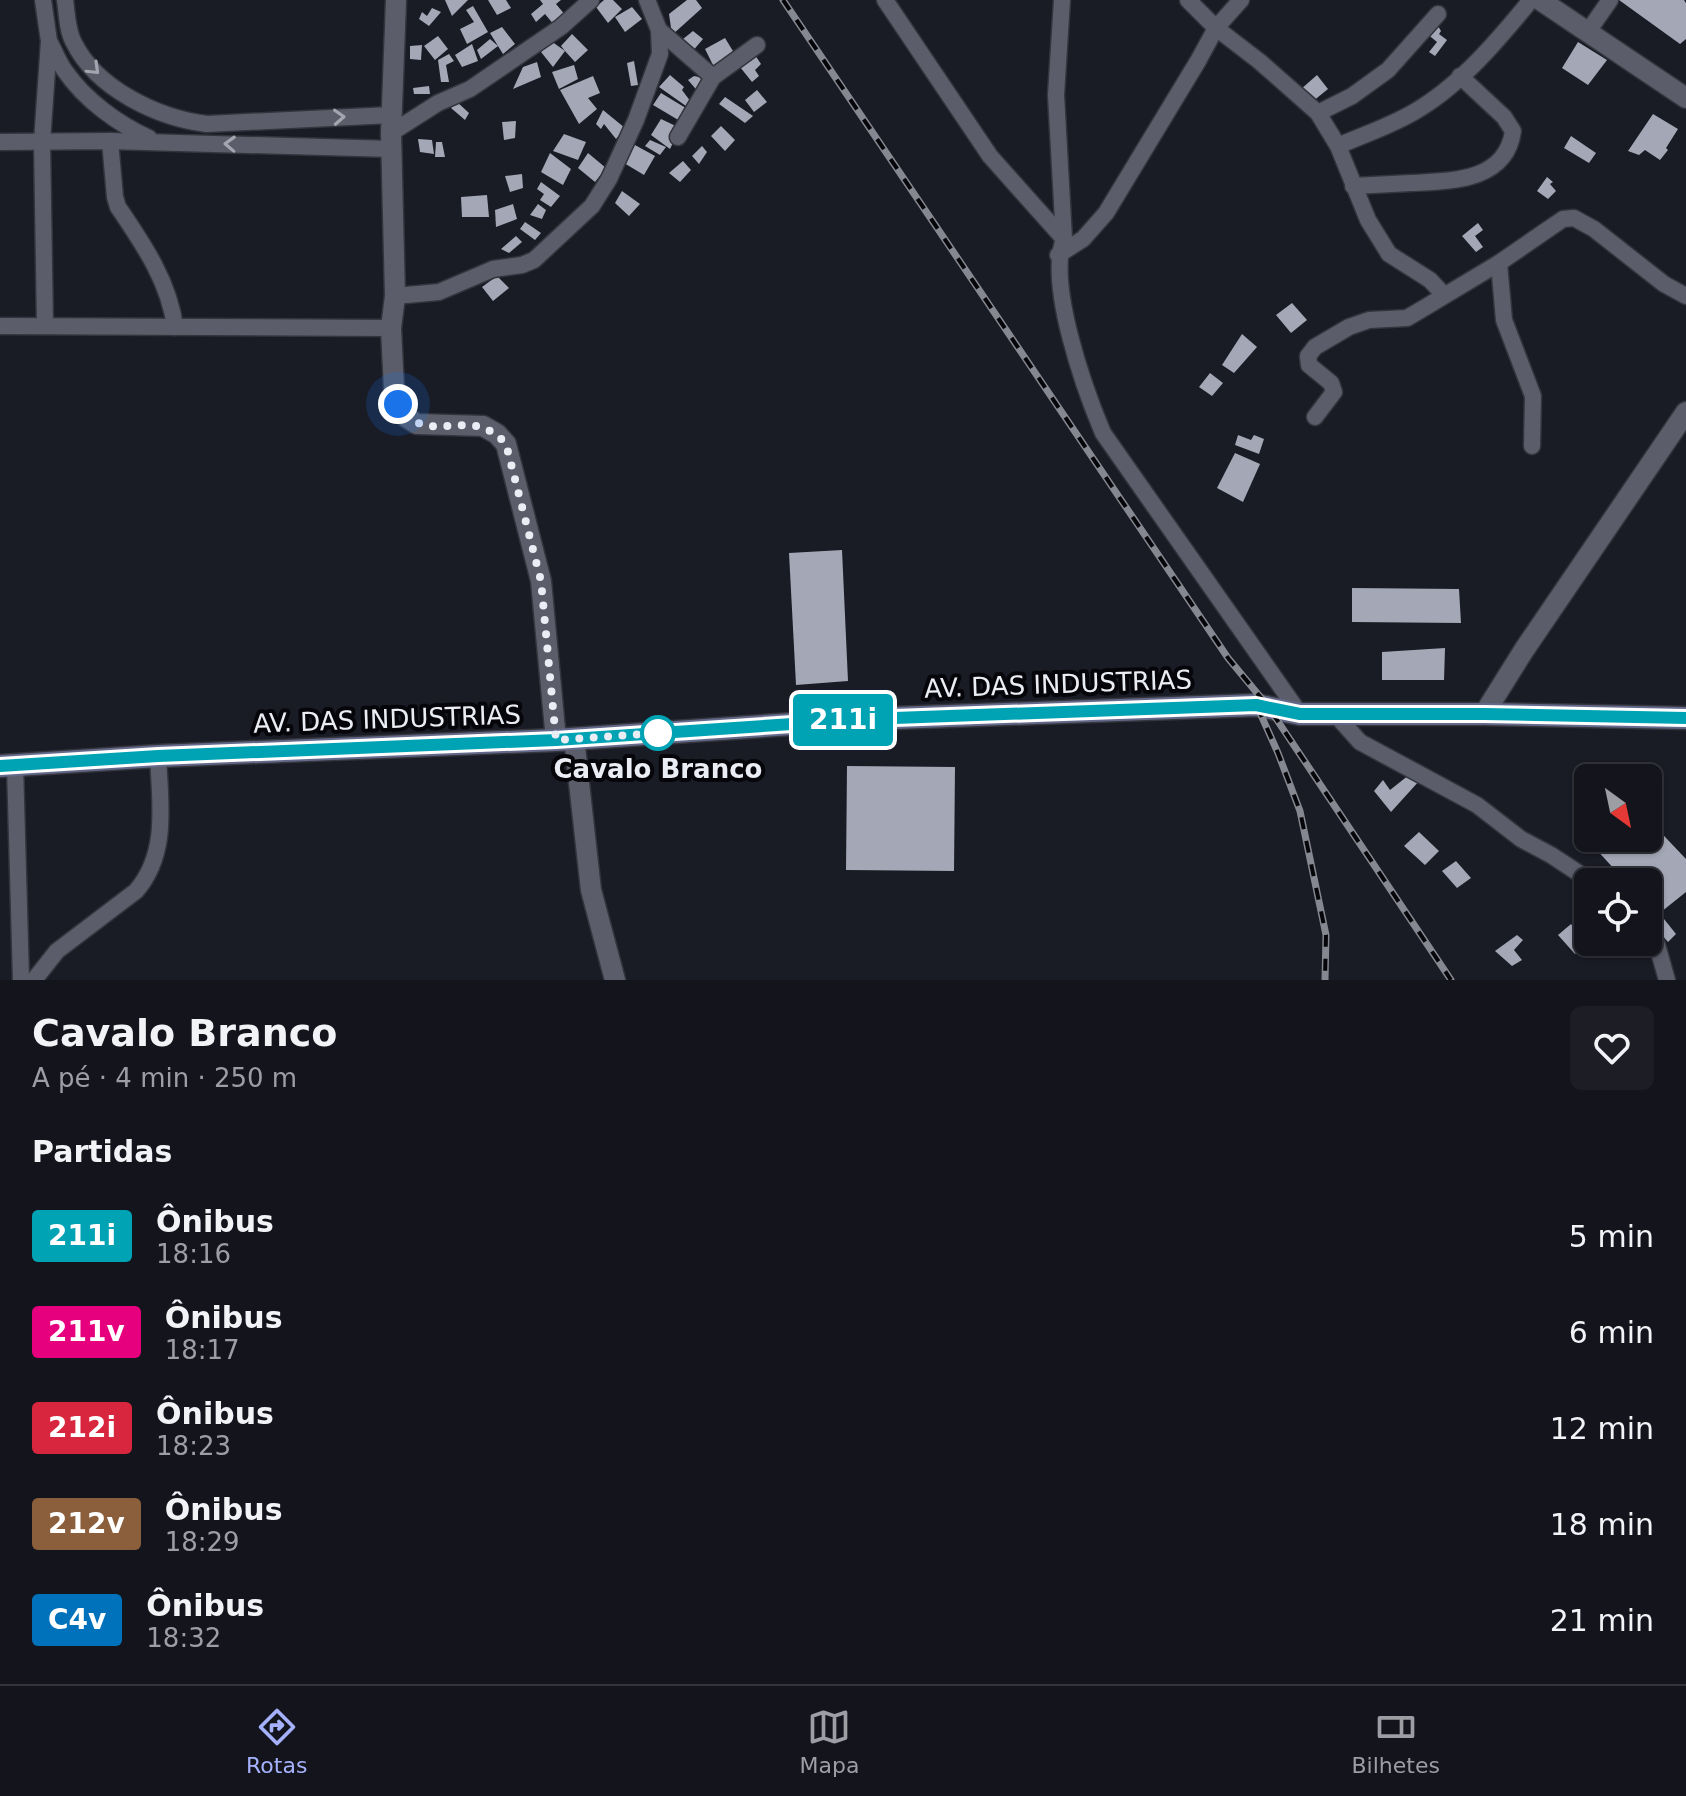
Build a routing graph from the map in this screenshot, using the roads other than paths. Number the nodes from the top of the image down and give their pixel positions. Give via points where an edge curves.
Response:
1 (43, 0) edge
2 (65, 0) edge
3 (396, 0) edge
4 (591, 0) edge
5 (647, 0) edge
6 (885, 0) edge
7 (1062, 0) edge
8 (1188, 0) edge
9 (1241, 0) edge
10 (1531, 0) edge
11 (1540, 0) edge
12 (1610, 0) edge
13 (1438, 14) dead end
14 (1216, 28) junction
15 (659, 30) junction
16 (1587, 33) junction
17 (49, 41) junction
18 (757, 45) dead end
19 (1460, 76) junction
20 (713, 77) junction
21 (1686, 98) edge
22 (1318, 113) junction
23 (274, 121) junction
24 (391, 132) junction
25 (678, 137) dead end
26 (110, 141) junction
27 (0, 142) edge
28 (42, 142) junction
29 (158, 142) junction
30 (276, 146) junction
31 (1338, 146) junction
32 (1353, 186) junction
33 (1061, 247) junction
34 (1499, 263) junction
35 (1444, 295) junction
36 (395, 296) junction
37 (1686, 296) edge
38 (0, 326) edge
39 (45, 326) junction
40 (175, 327) junction
41 (391, 328) junction
42 (1686, 412) edge
43 (1315, 417) dead end
44 (1532, 446) dead end
45 (1334, 713) junction
46 (1300, 714) junction
47 (1484, 714) junction
48 (1686, 718) edge
49 (565, 739) junction
50 (158, 756) junction
51 (8, 766) edge
52 (1574, 870) edge
53 (1660, 956) edge
54 (21, 980) edge
55 (34, 980) edge
56 (615, 980) edge
57 (1667, 980) edge

1 - 17 street
2 -> 23 street via 71,39 81,56 149,109 207,124
3 - 24 street
4 - 24 street via 470,89
5 - 15 street
6 - 33 street via 990,156
7 - 33 street via 1056,95
8 - 14 street
9 - 14 street
10 - 19 street
11 - 16 street
12 - 16 street
13 - 22 street via 1388,70
14 - 22 street
14 - 33 street via 1106,213 1083,239
15 - 20 street
15 - 36 street via 656,69 592,206 534,260 493,269 439,292
16 - 21 street
17 - 28 street
17 - 29 street via 65,72 101,108
18 - 20 street
19 - 31 street via 1417,111
19 - 32 street via 1513,131 1492,167 1459,181
20 - 25 street
22 - 31 street
23 -> 24 street
23 - 30 street
24 - 30 street
24 - 36 street
26 - 28 street
26 - 29 street
26 - 40 street via 118,207 162,278
27 - 28 street
28 - 39 street
30 -> 29 street
31 - 32 street
32 - 35 street via 1389,254
33 - 46 street via 1059,289 1087,396 1103,433
34 - 35 street
34 - 37 street via 1563,219 1574,218
34 - 44 street via 1504,320 1533,396
35 - 43 street via 1407,318 1349,327 1309,352 1309,365 1334,392
36 - 41 street
38 - 39 street
39 - 40 street
40 - 41 street
41 - 49 street via 394,389 406,417 427,426 483,426 506,444 541,581
42 - 47 street
45 - 46 main road, AV. DAS INDUSTRIAS
45 - 47 main road, AV. DAS INDUSTRIAS
45 - 52 street via 1360,742 1444,785
46 - 49 main road, AV. DAS INDUSTRIAS via 1267,705 867,719
47 - 48 main road, AV. DAS INDUSTRIAS
49 - 50 main road, AV. DAS INDUSTRIAS
49 - 56 street via 591,890
50 - 51 main road, AV. DAS INDUSTRIAS
50 - 55 street via 161,833 146,880 57,951
51 - 54 street
53 - 57 street

